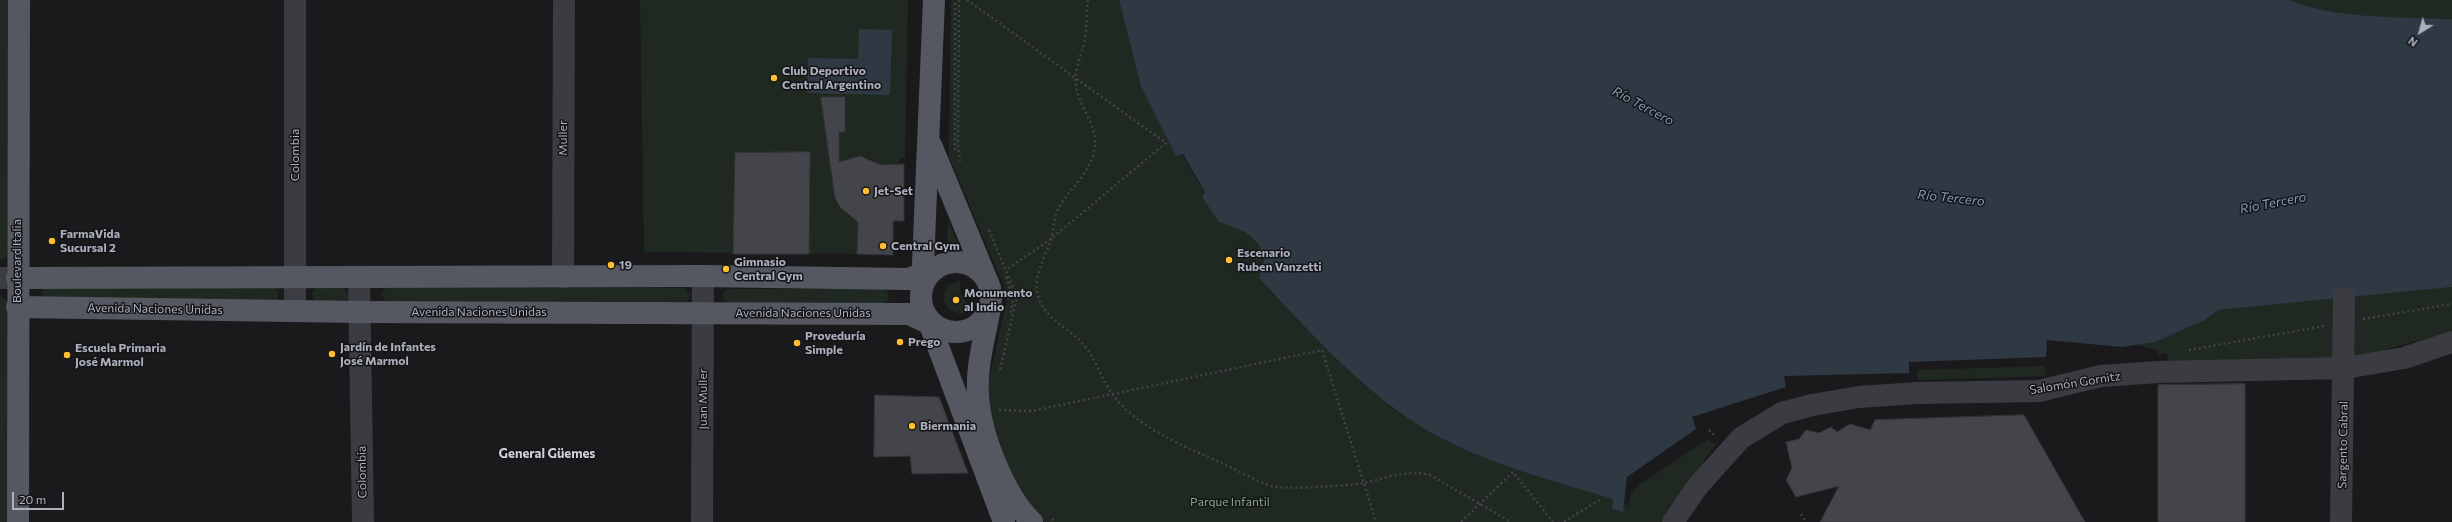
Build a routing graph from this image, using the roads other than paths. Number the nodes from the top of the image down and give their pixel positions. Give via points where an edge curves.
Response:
1 (19, 0) edge
2 (295, 0) edge
3 (564, 0) edge
4 (934, 0) edge
5 (929, 142) junction
6 (995, 275) junction
7 (703, 276) junction
8 (563, 277) junction
9 (8, 278) edge
10 (294, 278) junction
11 (926, 278) junction
12 (359, 279) junction
13 (2344, 297) dead end
14 (17, 307) junction
15 (990, 308) junction
16 (295, 311) junction
17 (360, 312) junction
18 (703, 313) junction
19 (931, 322) junction
20 (2452, 342) edge
21 (2345, 368) junction
22 (18, 522) edge
23 (363, 522) edge
24 (702, 522) edge
25 (1004, 522) edge
26 (1032, 522) edge
27 (1673, 522) edge
28 (2341, 522) edge

1 - 9 main road, Boulevard Italia
2 - 10 street, Colombia
3 - 8 street, Muller
4 - 5 main road
5 - 6 main road
5 - 11 main road
6 - 11 main road via 957,262 945,264
6 - 15 main road
7 - 8 main road
7 - 11 main road
7 - 18 street, Juan Muller
8 - 12 main road
9 - 10 main road
9 - 14 main road, Boulevard Italia
10 - 12 main road
10 - 16 street, Colombia
11 - 19 main road via 921,299
12 - 17 street, Colombia
13 - 21 street, Sargento Cabral
14 - 16 main road, Avenida Naciones Unidas
14 - 22 main road, Boulevard Italia
15 - 19 main road via 980,323 964,332 946,331
15 - 26 main road via 978,383 981,416 1008,490
16 - 17 main road, Avenida Naciones Unidas
17 - 18 main road, Avenida Naciones Unidas
17 - 23 street, Colombia
18 - 19 main road, Avenida Naciones Unidas via 908,314
18 - 24 street, Juan Muller
19 - 25 main road
20 - 21 street, Salomón Gornitz via 2404,358
21 - 27 street, Salomón Gornitz via 2158,372 2101,376 2039,391 1918,393 1859,397 1812,405 1775,417 1741,438 1698,487
21 - 28 street, Sargento Cabral

